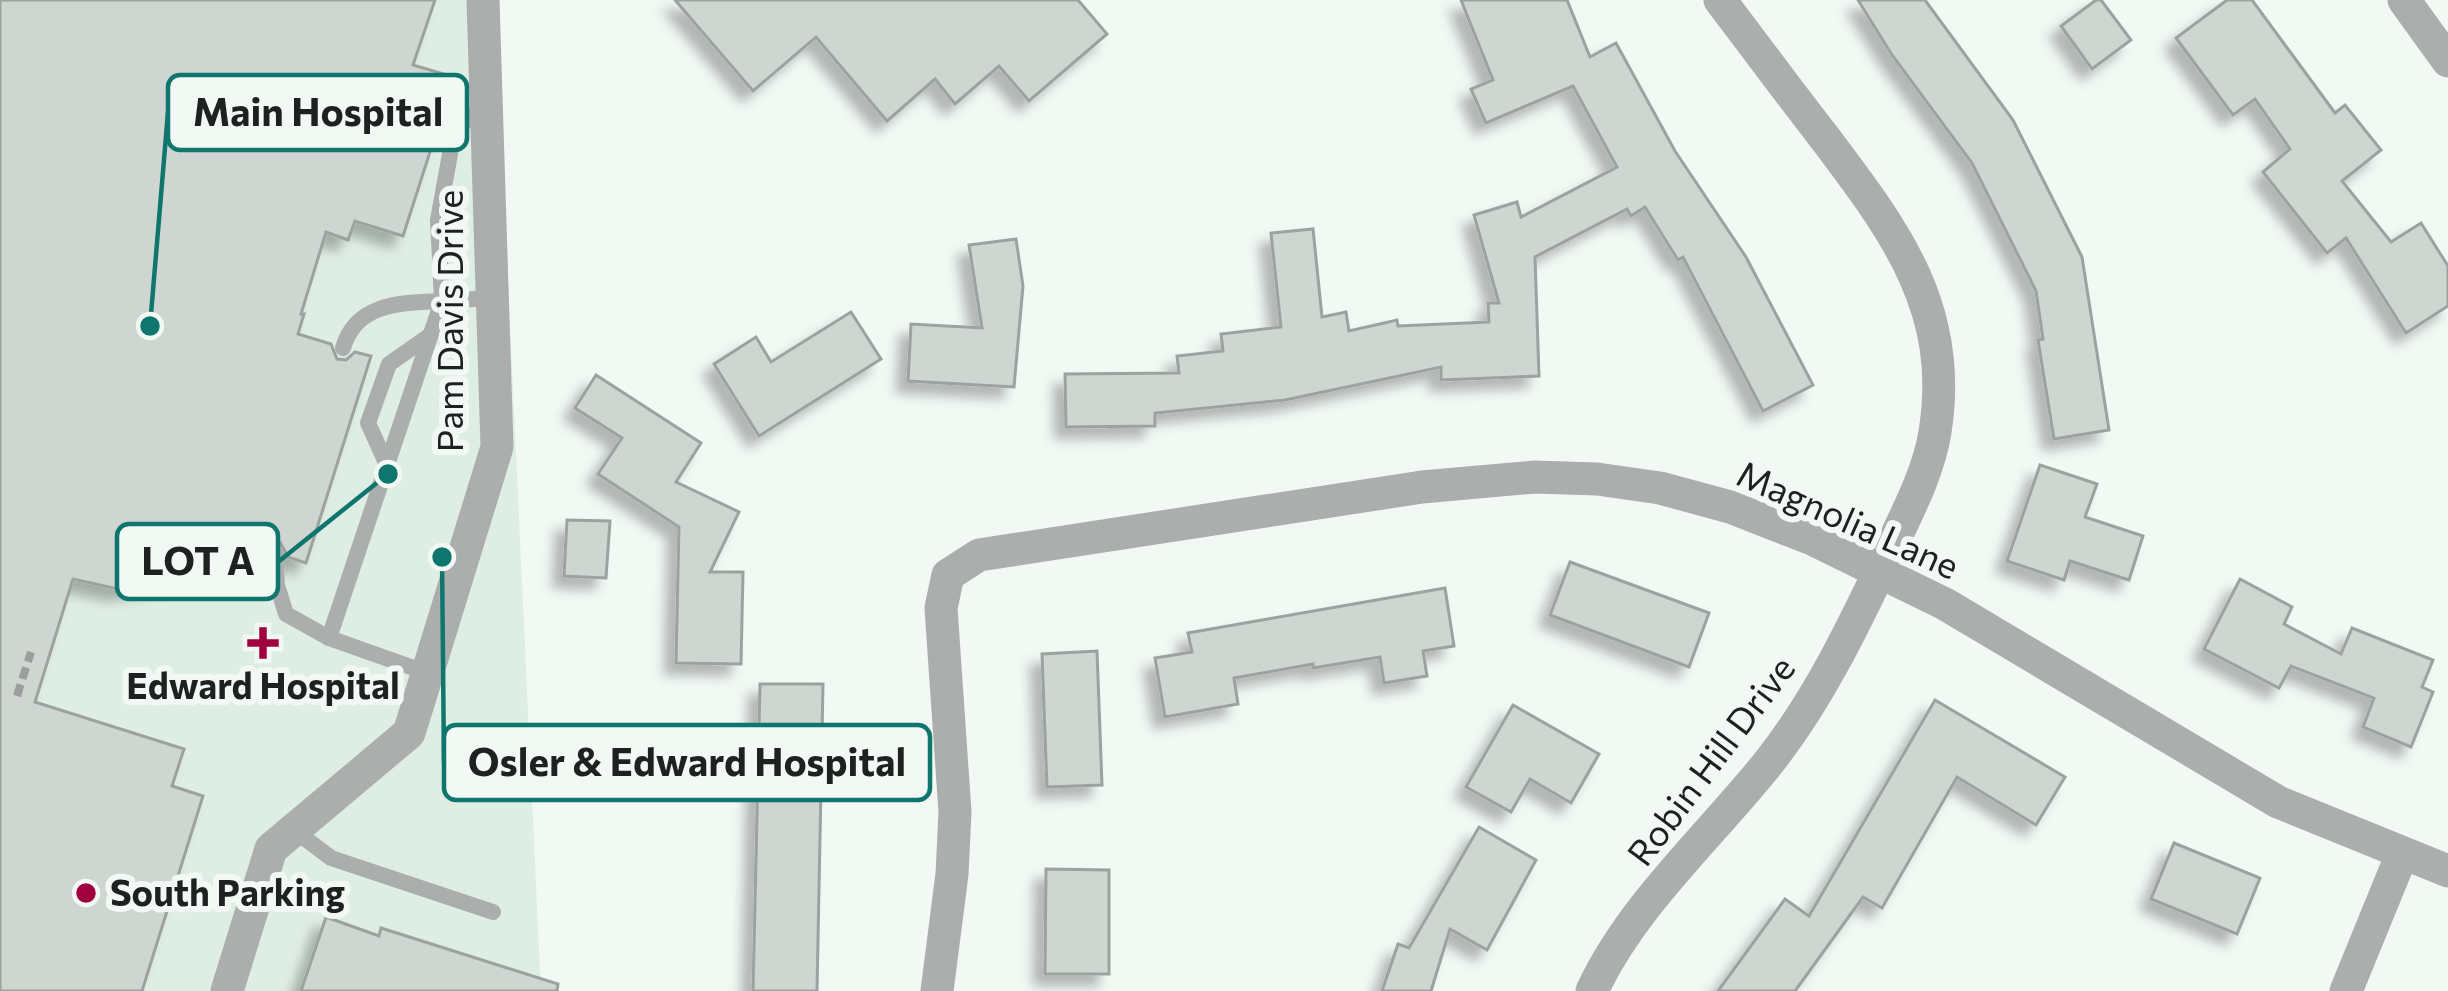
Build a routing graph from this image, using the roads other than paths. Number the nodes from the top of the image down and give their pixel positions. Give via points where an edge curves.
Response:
1 (483, 0) edge
2 (1720, 0) edge
3 (2404, 0) edge
4 (2448, 61) edge
5 (486, 101) junction
6 (492, 298) junction
7 (442, 301) junction
8 (430, 335) junction
9 (343, 349) dead end
10 (387, 465) junction
11 (275, 554) dead end
12 (1879, 572) junction
13 (328, 638) junction
14 (428, 673) junction
15 (294, 830) junction
16 (2402, 854) junction
17 (2448, 871) edge
18 (493, 912) dead end
19 (227, 991) edge
20 (937, 991) edge
21 (1592, 991) edge
22 (2346, 991) edge

1 - 5 street, Pam Davis Drive
2 - 12 street, Robin Hill Drive via 1903,247 1931,314 1940,363 1935,434
3 - 4 street
5 - 6 street, Pam Davis Drive
5 - 7 lane via 454,133 438,220
6 - 7 lane
6 - 14 street, Pam Davis Drive via 497,447
7 - 8 lane
7 - 9 lane via 387,303 362,318
8 - 10 lane
8 - 10 lane via 389,364 368,423
10 - 13 lane
11 - 13 lane via 286,614
12 - 16 street, Magnolia Lane via 2278,802
12 - 20 street, Magnolia Lane via 1712,502 1597,479 1535,477 980,555 948,575 941,608 955,812
12 - 21 street, Robin Hill Drive via 1843,648 1771,759 1631,927
13 - 14 lane
14 - 15 street, Pam Davis Drive via 410,733
15 - 18 lane via 331,858
15 - 19 street, Pam Davis Drive via 271,849
16 - 17 street, Magnolia Lane
16 - 22 street

